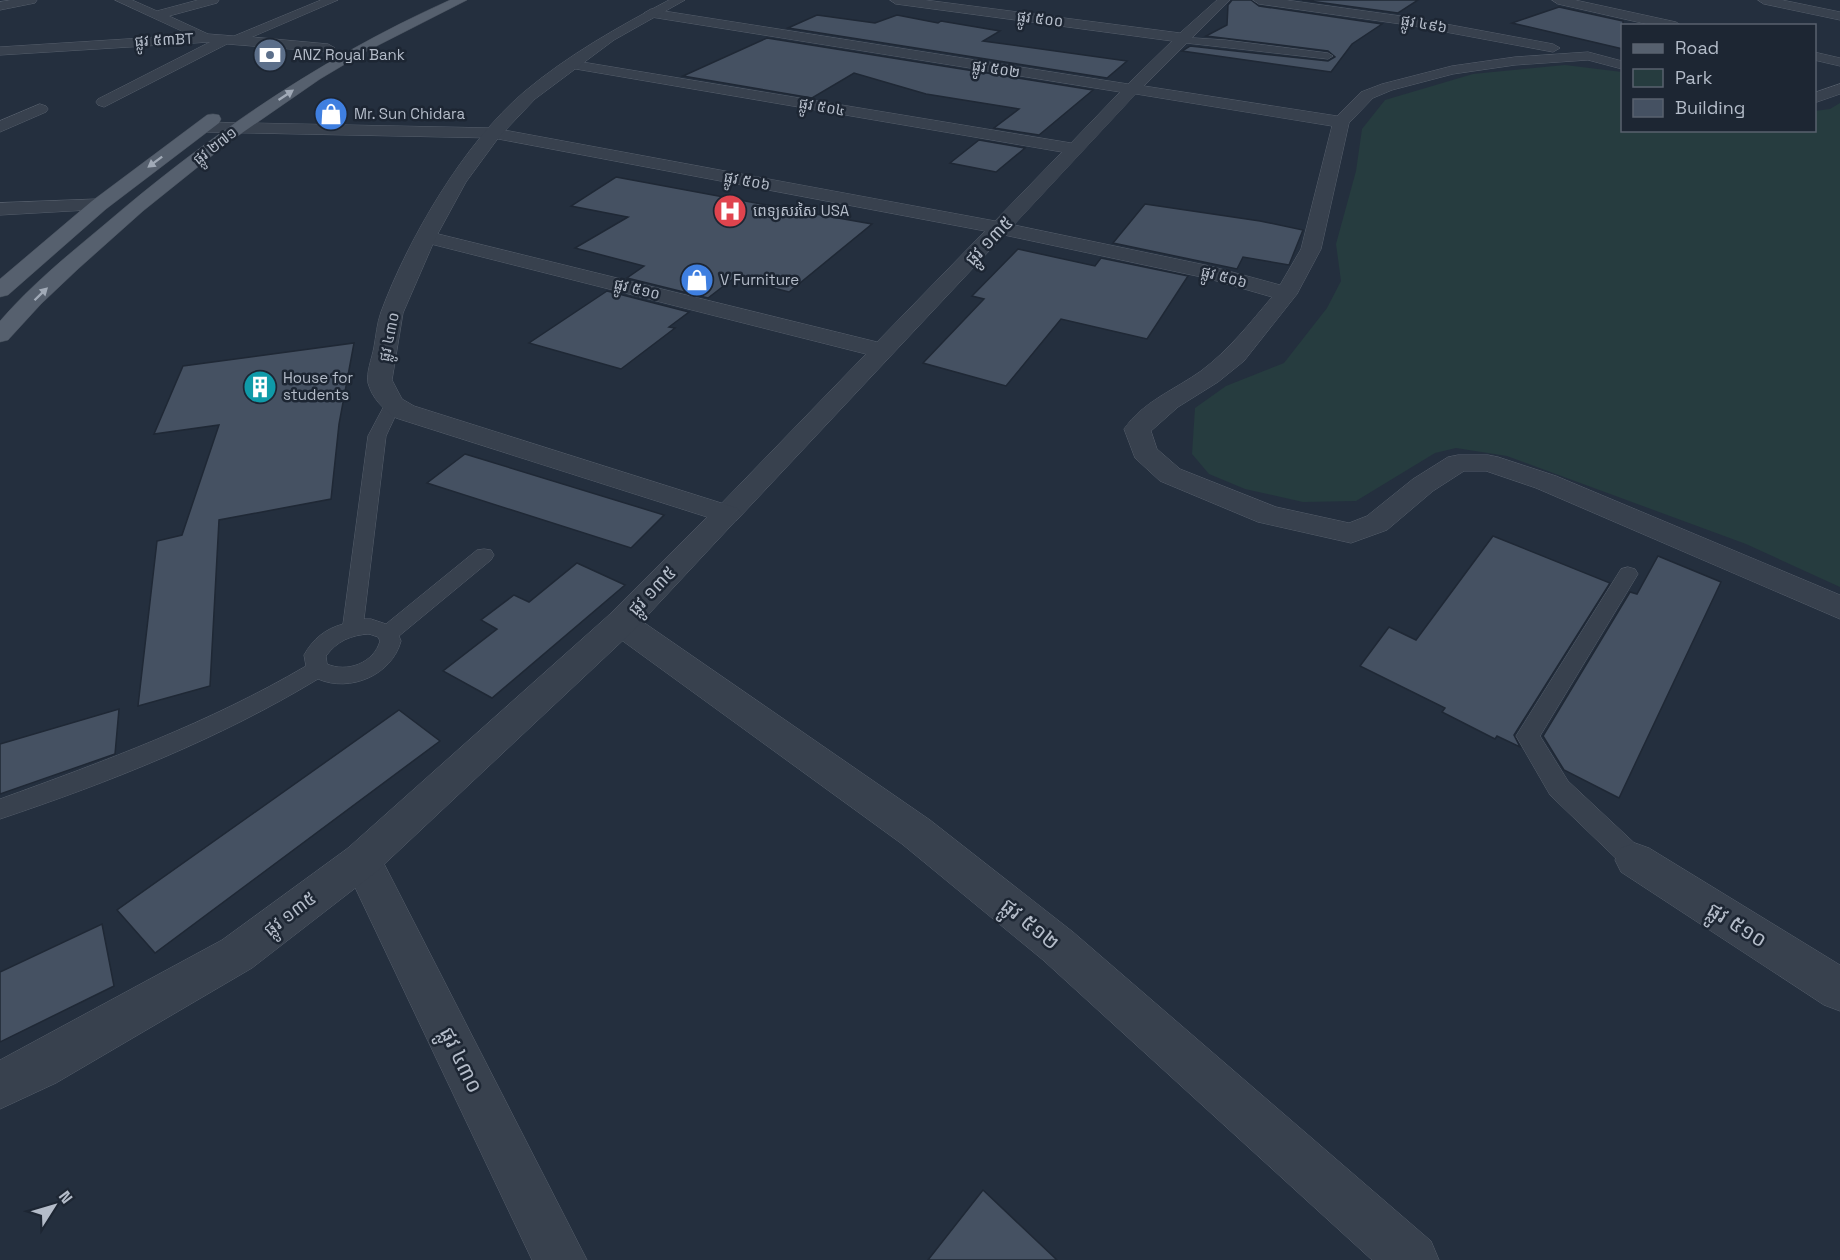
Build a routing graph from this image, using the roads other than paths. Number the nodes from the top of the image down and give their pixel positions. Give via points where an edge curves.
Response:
1 (31, 0) edge
2 (121, 0) edge
3 (213, 0) edge
4 (332, 0) edge
5 (430, 0) edge
6 (461, 0) edge
7 (678, 0) edge
8 (896, 0) edge
9 (1224, 0) edge
10 (1259, 0) edge
11 (1558, 0) edge
12 (1764, 0) edge
13 (0, 6) edge
14 (651, 13) junction
15 (156, 15) junction
16 (1840, 16) edge
17 (1667, 24) edge
18 (209, 38) junction
19 (1181, 39) junction
20 (230, 40) junction
21 (338, 43) junction
22 (0, 51) edge
23 (1328, 56) dead end
24 (1588, 56) junction
25 (1816, 56) edge
26 (308, 60) dead end
27 (1840, 62) edge
28 (570, 64) junction
29 (1621, 64) edge
30 (1840, 89) edge
31 (1131, 90) junction
32 (1816, 99) edge
33 (104, 102) dead end
34 (230, 108) dead end
35 (40, 109) dead end
36 (1341, 122) junction
37 (0, 127) edge
38 (201, 127) junction
39 (237, 128) junction
40 (493, 133) junction
41 (1075, 149) junction
42 (99, 205) junction
43 (0, 209) edge
44 (1001, 228) junction
45 (426, 237) junction
46 (0, 290) edge
47 (1286, 294) junction
48 (0, 335) edge
49 (882, 351) junction
50 (393, 405) junction
51 (728, 514) junction
52 (484, 555) dead end
53 (1628, 574) dead end
54 (1840, 608) edge
55 (621, 623) junction
56 (353, 627) junction
57 (388, 633) junction
58 (317, 669) junction
59 (0, 809) edge
60 (362, 860) junction
61 (1635, 860) joint
62 (1840, 990) edge
63 (0, 1085) edge
64 (560, 1260) edge
65 (1412, 1260) edge

1 - 13 street
2 - 15 street
3 - 15 street
4 - 20 street
5 - 21 main road
39 -> 6 main road, ផ្លូវ ២៧១ via 355,51
7 - 14 street, ផ្លូវ ៤៣០
8 - 19 street, ផ្លូវ ៥០០
9 - 19 street, ផ្លូវ ១៣៥
10 - 24 street, ផ្លូវ ៤៩៦ via 1408,21
11 - 17 street
12 - 16 street
14 - 28 street, ផ្លូវ ៤៣០
14 - 31 street, ផ្លូវ ៥០២
15 - 18 street
18 - 20 street, ផ្លូវ ៥៣BT
18 - 22 street, ផ្លូវ ៥៣BT
19 - 23 lane
19 - 31 street, ផ្លូវ ១៣៥
20 - 21 street, ផ្លូវ ៥៣BT
20 - 33 street
21 - 26 main road
24 - 29 street, ផ្លូវ ៤៩៦
24 - 36 street via 1452,70 1387,87 1367,95
25 - 27 street
28 - 40 street, ផ្លូវ ៤៣០ via 529,96
28 - 41 street, ផ្លូវ ៥០៤
30 - 32 street
31 - 36 street, ផ្លូវ ៥០២
31 - 41 street, ផ្លូវ ១៣៥
34 - 38 main road, ផ្លូវ ២៧១
35 - 37 street
36 - 47 street via 1311,249
38 - 39 street, ផ្លូវ ៥០៦
38 -> 42 main road, ផ្លូវ ២៧១
39 - 40 street, ផ្លូវ ៥០៦
48 -> 39 main road, ផ្លូវ ២៧១ via 135,207
40 - 44 street, ផ្លូវ ៥០៦
40 - 45 street, ផ្លូវ ៤៣០ via 458,181
41 - 44 street, ផ្លូវ ១៣៥
42 - 43 street
42 - 46 main road, ផ្លូវ ២៧១
44 - 47 street, ផ្លូវ ៥០៦ via 1210,272
44 - 49 street, ផ្លូវ ១៣៥
45 - 49 street, ផ្លូវ ៥១០
45 - 50 street, ផ្លូវ ៤៣០ via 392,313 380,380
47 - 54 street via 1235,356 1137,429 1145,452 1170,475 1268,515 1351,533 1377,523 1423,485 1458,463 1488,463 1546,482
49 - 51 street, ផ្លូវ ១៣៥
50 - 51 street
50 - 56 lane via 377,436
51 - 55 street, ផ្លូវ ១៣៥
52 - 57 lane
53 - 61 lane via 1528,736 1559,788
55 - 60 street, ផ្លូវ ១៣៥
55 - 65 street, ផ្លូវ ៥១២ via 916,832 1041,932
56 - 57 lane via 371,626
56 - 58 lane via 321,646 315,655
57 - 58 lane via 392,643 388,652 370,669 335,677
58 - 59 lane via 280,692 167,747
60 - 63 street, ផ្លូវ ១៣៥ via 237,954
60 - 64 street, ផ្លូវ ៤៣០
61 - 62 street, ផ្លូវ ៥១០

